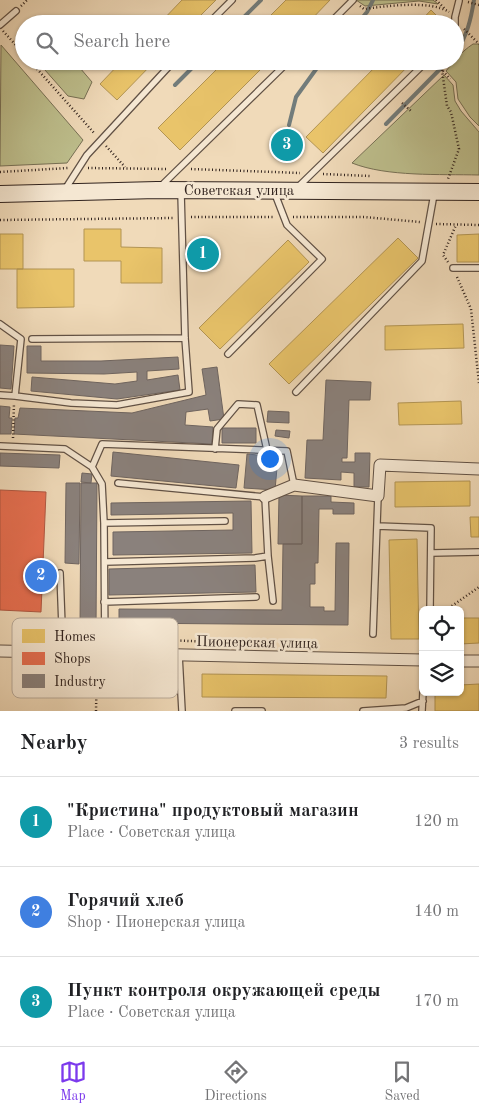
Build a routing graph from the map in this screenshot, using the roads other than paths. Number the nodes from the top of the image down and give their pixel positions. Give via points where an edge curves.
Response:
1 (232, 0) edge
2 (353, 0) edge
3 (459, 1) edge
4 (16, 11) dead end
5 (217, 15) edge
6 (338, 15) edge
7 (456, 15) edge
8 (0, 27) edge
9 (166, 70) edge
10 (281, 70) edge
11 (418, 70) edge
12 (157, 190) junction
13 (181, 190) junction
14 (274, 190) junction
15 (295, 190) junction
16 (63, 192) junction
17 (434, 192) junction
18 (479, 192) edge
19 (0, 194) edge
20 (453, 268) road end
21 (479, 268) edge
22 (0, 324) edge
23 (32, 338) dead end
24 (185, 338) junction
25 (228, 354) dead end
26 (296, 392) dead end
27 (0, 394) edge
28 (15, 396) junction
29 (0, 446) edge
30 (215, 449) junction
31 (267, 450) junction
32 (92, 467) junction
33 (479, 469) edge
34 (118, 483) dead end
35 (294, 485) junction
36 (378, 496) junction
37 (265, 497) junction
38 (226, 521) dead end
39 (104, 523) junction
40 (377, 526) junction
41 (479, 552) edge
42 (432, 553) junction
43 (268, 556) junction
44 (105, 562) junction
45 (60, 573) dead end
46 (256, 597) dead end
47 (273, 601) dead end
48 (104, 602) junction
49 (430, 606) edge
50 (61, 618) edge
51 (104, 618) edge
52 (373, 634) dead end
53 (179, 655) joint
54 (419, 660) edge
55 (464, 661) edge
56 (479, 661) edge
57 (423, 696) edge
58 (423, 701) junction
59 (182, 711) edge
60 (235, 711) edge
61 (262, 711) edge
62 (363, 711) edge
63 (422, 711) edge

1 - 5 lane
2 - 6 lane
3 - 7 lane
4 - 8 lane
9 - 16 lane via 87,155
10 - 12 lane
11 - 15 lane
12 - 13 street, Советская улица
12 - 16 street, Советская улица
13 - 14 street, Советская улица
13 - 24 lane
14 - 15 street, Советская улица
14 - 25 lane via 287,225 322,259
15 - 17 street, Советская улица
16 - 19 street, Советская улица
17 - 18 street, Советская улица
17 - 26 lane via 422,261
20 - 21 lane
22 - 28 lane via 21,339
23 - 24 lane
24 - 28 lane via 189,392 117,405
27 - 28 lane
29 - 32 lane via 65,449
30 - 31 lane
30 - 31 lane via 217,429 238,404 257,405
30 - 32 lane via 102,444
31 - 35 lane via 287,450
32 - 39 lane via 102,484
33 - 36 street via 380,465
34 - 37 lane
35 - 36 street
35 - 37 street
36 - 40 lane
37 - 43 lane
38 - 39 lane
39 - 44 lane
40 - 42 lane via 431,528
40 - 52 lane
41 - 42 lane
42 - 49 lane
43 - 44 lane
43 - 47 lane
44 - 48 lane
45 - 50 lane
46 - 48 lane
48 - 51 lane
53 - 54 street, Пионерская улица
53 - 59 lane
55 - 56 street
57 - 58 lane
58 - 62 lane via 406,708
58 - 63 lane
60 - 61 lane

